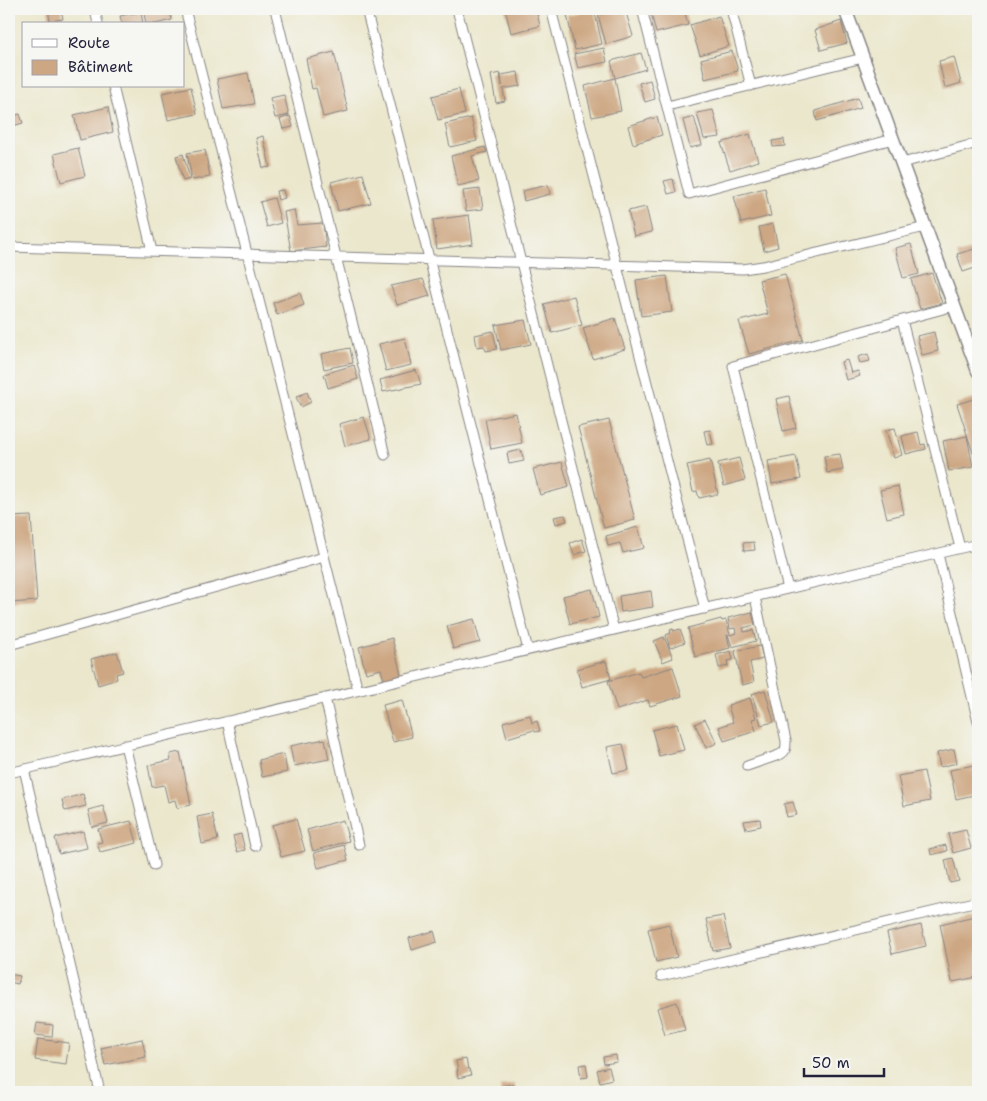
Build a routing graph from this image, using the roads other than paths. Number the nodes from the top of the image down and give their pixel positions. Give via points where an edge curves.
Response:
1 (94, 9) edge
2 (185, 9) edge
3 (276, 9) edge
4 (366, 9) edge
5 (457, 9) edge
6 (551, 9) edge
7 (642, 9) edge
8 (731, 9) edge
9 (845, 9) edge
10 (97, 22) edge
11 (863, 58) junction
12 (751, 86) junction
13 (113, 88) edge
14 (667, 106) junction
15 (893, 139) junction
16 (978, 143) edge
17 (902, 163) junction
18 (925, 227) junction
19 (9, 247) edge
20 (152, 251) junction
21 (246, 254) junction
22 (335, 256) junction
23 (429, 260) junction
24 (521, 262) junction
25 (617, 264) junction
26 (954, 306) junction
27 (902, 320) junction
28 (978, 372) edge
29 (385, 455) dead end
30 (978, 544) edge
31 (960, 548) junction
32 (938, 554) junction
33 (324, 557) junction
34 (788, 589) junction
35 (755, 597) junction
36 (706, 608) junction
37 (614, 630) junction
38 (9, 645) edge
39 (528, 650) junction
40 (358, 690) junction
41 (326, 698) junction
42 (227, 721) junction
43 (978, 722) edge
44 (125, 745) junction
45 (747, 766) dead end
46 (24, 769) junction
47 (9, 773) edge
48 (359, 845) dead end
49 (255, 846) dead end
50 (154, 865) dead end
51 (978, 900) edge
52 (661, 976) dead end
53 (100, 1092) edge

1 - 10 street
2 - 21 street
3 - 22 street
4 - 23 street
5 - 24 street
6 - 25 street
7 - 14 street
8 - 12 street
9 - 11 street
11 - 12 street
11 - 15 street
12 - 14 street
13 - 20 street
14 - 15 street via 689,194
15 - 17 street
16 - 17 street
17 - 18 street
18 - 25 street via 743,269
18 - 26 street
19 - 20 street
20 - 21 street
21 - 22 street
21 - 33 street
22 - 23 street
22 - 29 street
23 - 24 street
23 - 39 street
24 - 25 street
24 - 37 street
25 - 36 street
26 - 27 street
26 - 28 street
27 - 31 street
27 - 34 street via 733,366
30 - 31 street
31 - 32 street
32 - 34 street
32 - 43 street
33 - 38 street
33 - 40 street
34 - 35 street
35 - 36 street
35 - 45 street via 786,749 784,753
36 - 37 street
37 - 39 street
39 - 40 street
40 - 41 street
41 - 42 street
41 - 48 street
42 - 44 street
42 - 49 street
44 - 46 street
44 - 50 street
46 - 47 street
46 - 53 street
51 - 52 street

